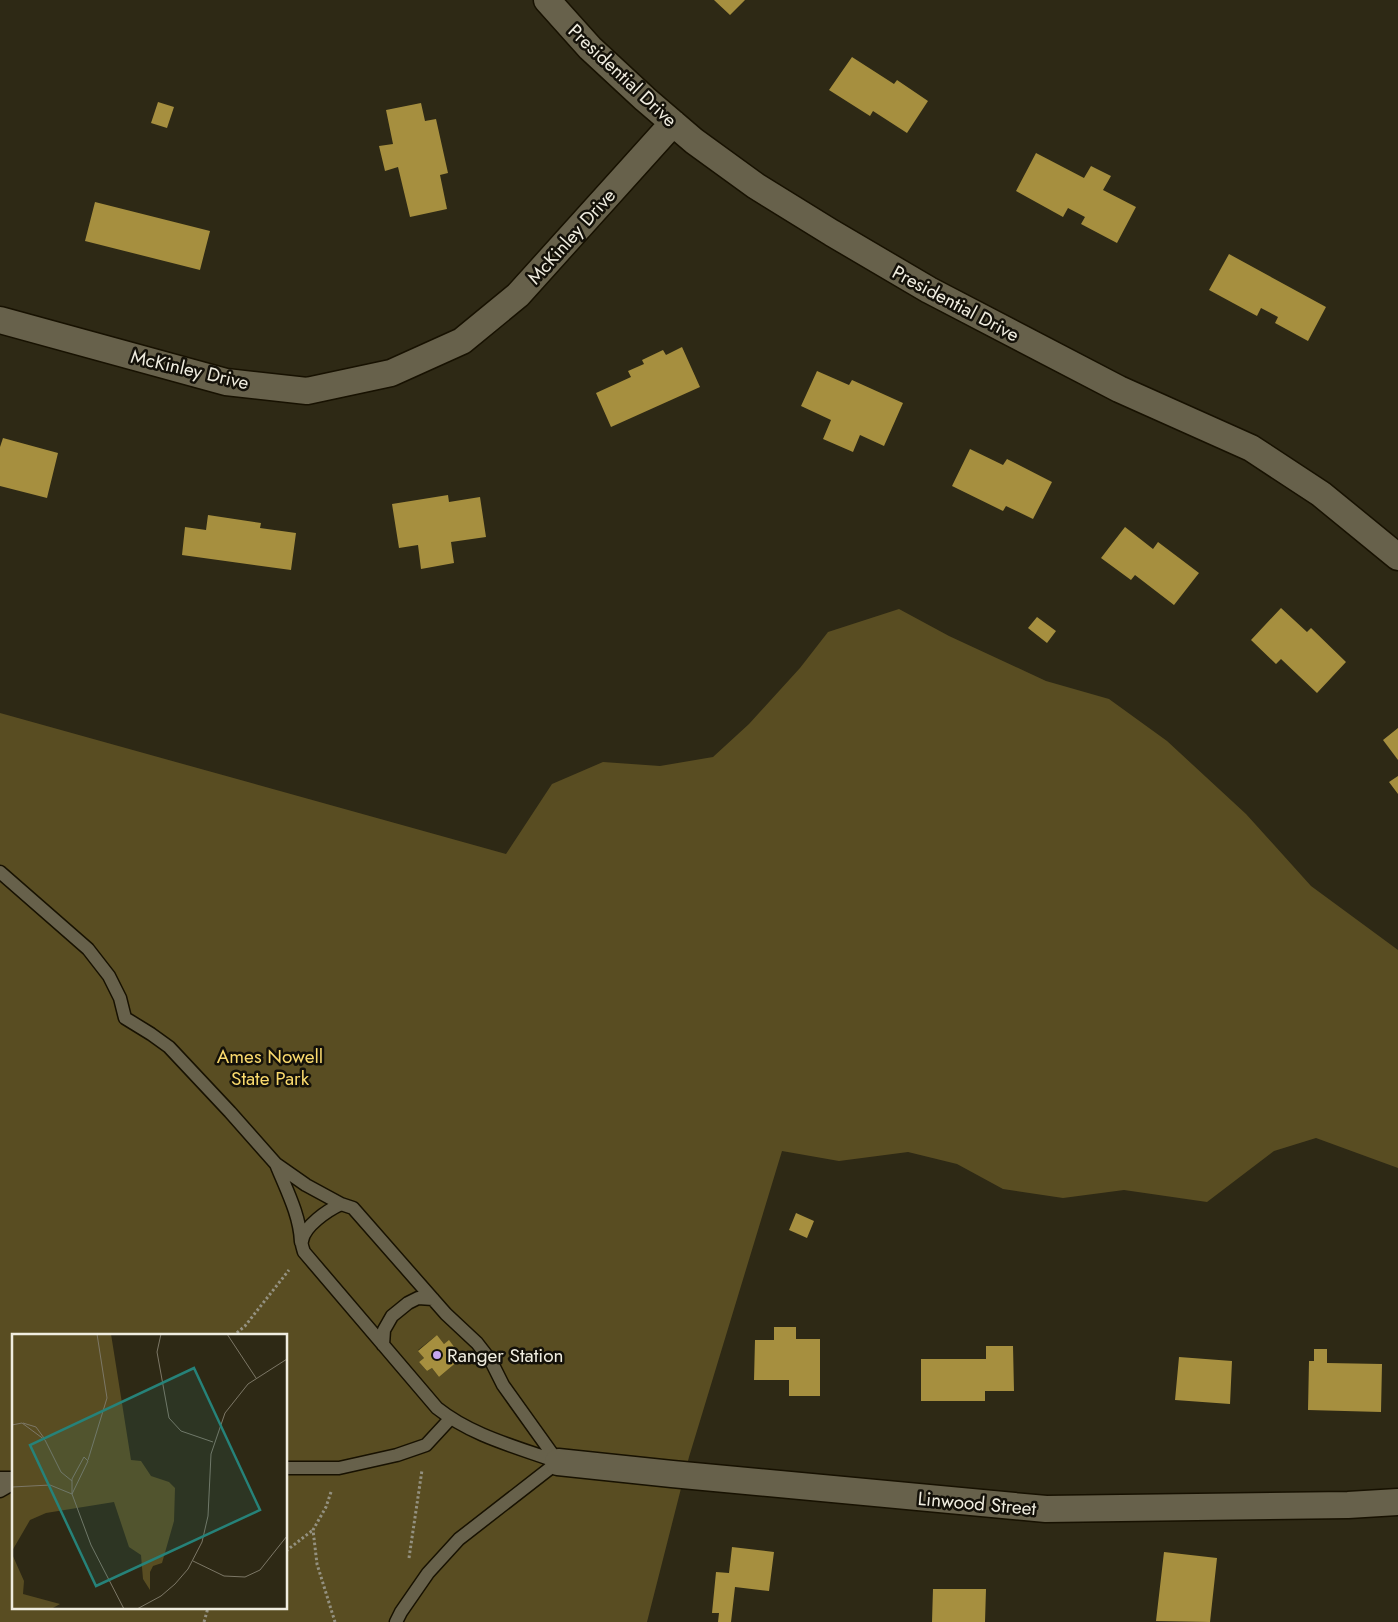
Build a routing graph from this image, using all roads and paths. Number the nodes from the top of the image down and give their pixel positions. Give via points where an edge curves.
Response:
1 (547, 0) edge
2 (673, 123) junction
3 (0, 320) edge
4 (1398, 557) edge
5 (0, 872) edge
6 (276, 1164) junction
7 (341, 1204) junction
8 (302, 1247) junction
9 (433, 1299) junction
10 (235, 1334) edge
11 (383, 1345) junction
12 (450, 1419) junction
13 (426, 1445) junction
14 (558, 1462) junction
15 (288, 1468) edge
16 (339, 1468) junction
17 (12, 1484) edge
18 (0, 1491) edge
19 (1398, 1502) edge
20 (313, 1530) junction
21 (288, 1549) edge
22 (408, 1563) dead end
23 (207, 1610) edge
24 (204, 1622) edge
25 (335, 1622) edge
26 (396, 1622) edge

1 - 2 street, Presidential Drive via 590,48
2 - 3 street, McKinley Drive via 518,295 462,341 391,373 307,391 226,382
2 - 4 street, Presidential Drive via 756,186 929,290 1118,389 1251,448 1321,494
5 - 6 lane via 88,949 110,976 125,1018 169,1047
6 - 7 lane
6 - 8 lane via 295,1214
7 - 8 lane via 328,1210 305,1231
7 - 9 lane via 353,1208
8 - 10 path via 245,1326
8 - 11 lane
9 - 11 lane via 418,1298 408,1302 392,1316 384,1330
9 - 14 lane via 477,1343
11 - 12 lane
12 - 13 lane
12 - 14 lane via 484,1436
13 - 16 lane
13 - 22 path
14 - 19 street, Linwood Street via 1046,1510
14 - 26 lane via 459,1538 428,1573
15 - 16 lane
16 - 20 path via 326,1507
17 - 18 lane
20 - 21 path
20 - 25 path via 317,1564
23 - 24 path

